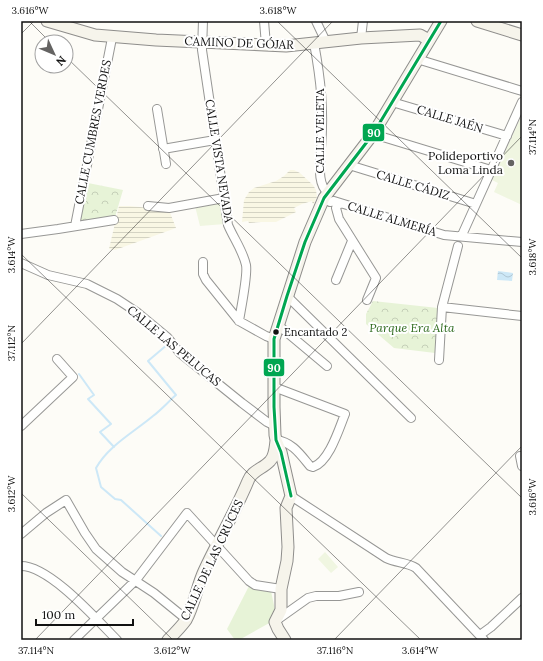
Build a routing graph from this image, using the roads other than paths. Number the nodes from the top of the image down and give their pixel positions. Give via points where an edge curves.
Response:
1 (47, 21) edge
2 (203, 21) edge
3 (264, 21) edge
4 (316, 21) edge
5 (364, 21) edge
6 (441, 21) edge
7 (478, 21) edge
8 (522, 35) edge
9 (112, 38) junction
10 (361, 38) junction
11 (430, 40) junction
12 (202, 42) junction
13 (326, 42) junction
14 (314, 43) junction
15 (266, 45) junction
16 (417, 59) junction
17 (522, 91) edge
18 (392, 102) junction
19 (522, 102) edge
20 (156, 109) dead end
21 (373, 134) junction
22 (507, 136) junction
23 (215, 140) junction
24 (163, 149) junction
25 (166, 164) dead end
26 (349, 165) junction
27 (491, 170) junction
28 (327, 197) junction
29 (224, 198) junction
30 (339, 203) junction
31 (476, 204) junction
32 (148, 206) dead end
33 (339, 219) junction
34 (114, 220) dead end
35 (75, 226) junction
36 (21, 234) edge
37 (462, 235) junction
38 (352, 241) junction
39 (522, 242) edge
40 (458, 246) dead end
41 (203, 262) dead end
42 (21, 263) edge
43 (336, 280) dead end
44 (287, 296) junction
45 (367, 300) dead end
46 (442, 307) junction
47 (522, 316) edge
48 (240, 321) junction
49 (278, 325) junction
50 (274, 339) junction
51 (57, 359) dead end
52 (439, 360) dead end
53 (327, 366) dead end
54 (274, 387) junction
55 (411, 418) dead end
56 (21, 426) edge
57 (275, 426) junction
58 (276, 440) junction
59 (521, 456) edge
60 (522, 466) edge
61 (290, 496) junction
62 (21, 534) edge
63 (217, 546) junction
64 (21, 566) edge
65 (136, 580) junction
66 (281, 589) junction
67 (359, 592) dead end
68 (522, 598) edge
69 (96, 619) junction
70 (186, 619) junction
71 (275, 622) junction
72 (482, 637) edge
73 (74, 640) edge
74 (117, 640) edge
75 (168, 640) edge
76 (285, 640) edge

1 - 9 street, CAMINO DE GÓJAR
2 - 12 street, CALLE VISTA NEVADA
3 - 15 street
4 - 13 street
5 - 10 street
6 - 11 street
7 - 8 street
9 - 12 street, CAMINO DE GÓJAR
9 - 35 street, CALLE CUMBRES VERDES
10 - 11 street, CAMINO DE GÓJAR via 420,35
10 - 13 street, CAMINO DE GÓJAR
11 - 16 street
12 - 15 street, CAMINO DE GÓJAR
12 - 23 street, CALLE VISTA NEVADA
13 - 14 street, CAMINO DE GÓJAR
14 - 15 street, CAMINO DE GÓJAR
14 - 28 street, CALLE VELETA via 323,107 320,175
16 - 17 street
16 - 18 street
18 - 21 street
18 - 22 street, CALLE JAÉN
19 - 22 street
20 - 24 street
21 - 26 street
21 - 27 street
22 - 27 street
23 - 24 street
23 - 29 street, CALLE VISTA NEVADA
24 - 25 street
26 - 28 street
26 - 31 street, CALLE CÁDIZ
27 - 31 street
28 - 30 street, CALLE ALMERÍA
28 - 33 street, CALLE VELETA
28 - 44 street via 305,242
29 - 32 street via 169,208
29 - 48 street, CALLE VISTA NEVADA via 228,225 244,257 246,268
30 - 33 street via 336,208
30 - 37 street, CALLE ALMERÍA via 444,234
31 - 37 street
33 - 38 street, CALLE VELETA
34 - 35 street
35 - 36 street
37 - 39 street, CALLE ALMERÍA
38 - 43 street
38 - 45 street, CALLE VELETA via 376,278
40 - 46 street
41 - 48 street via 202,274
42 - 57 street, CALLE LAS PELUCAS via 48,275 87,284 117,299 167,337 180,353 242,404
44 - 49 street
44 - 55 street
46 - 47 street
46 - 52 street
48 - 50 street
49 - 50 street
49 - 53 street
50 - 54 street
51 - 56 street via 73,377
54 - 57 street
54 - 58 street via 345,414 331,447 317,466 310,466 297,450 285,442
57 - 58 street
58 - 61 street
58 - 63 street, CALLE DE LAS CRUCES via 271,460 249,478
59 - 60 street
61 - 66 street via 286,508 287,560
61 - 72 street via 386,558 416,568
62 - 65 street via 66,500 96,549 122,572
63 - 65 street via 187,513
63 - 66 street via 249,581 255,585
63 - 70 street, CALLE DE LAS CRUCES via 203,572
64 - 69 street via 43,572 70,593
65 - 69 street
65 - 70 street
66 - 71 street via 280,610
67 - 71 street via 308,598
68 - 72 street
69 - 73 street
69 - 74 street
70 - 75 street, CALLE DE LAS CRUCES
71 - 76 street

